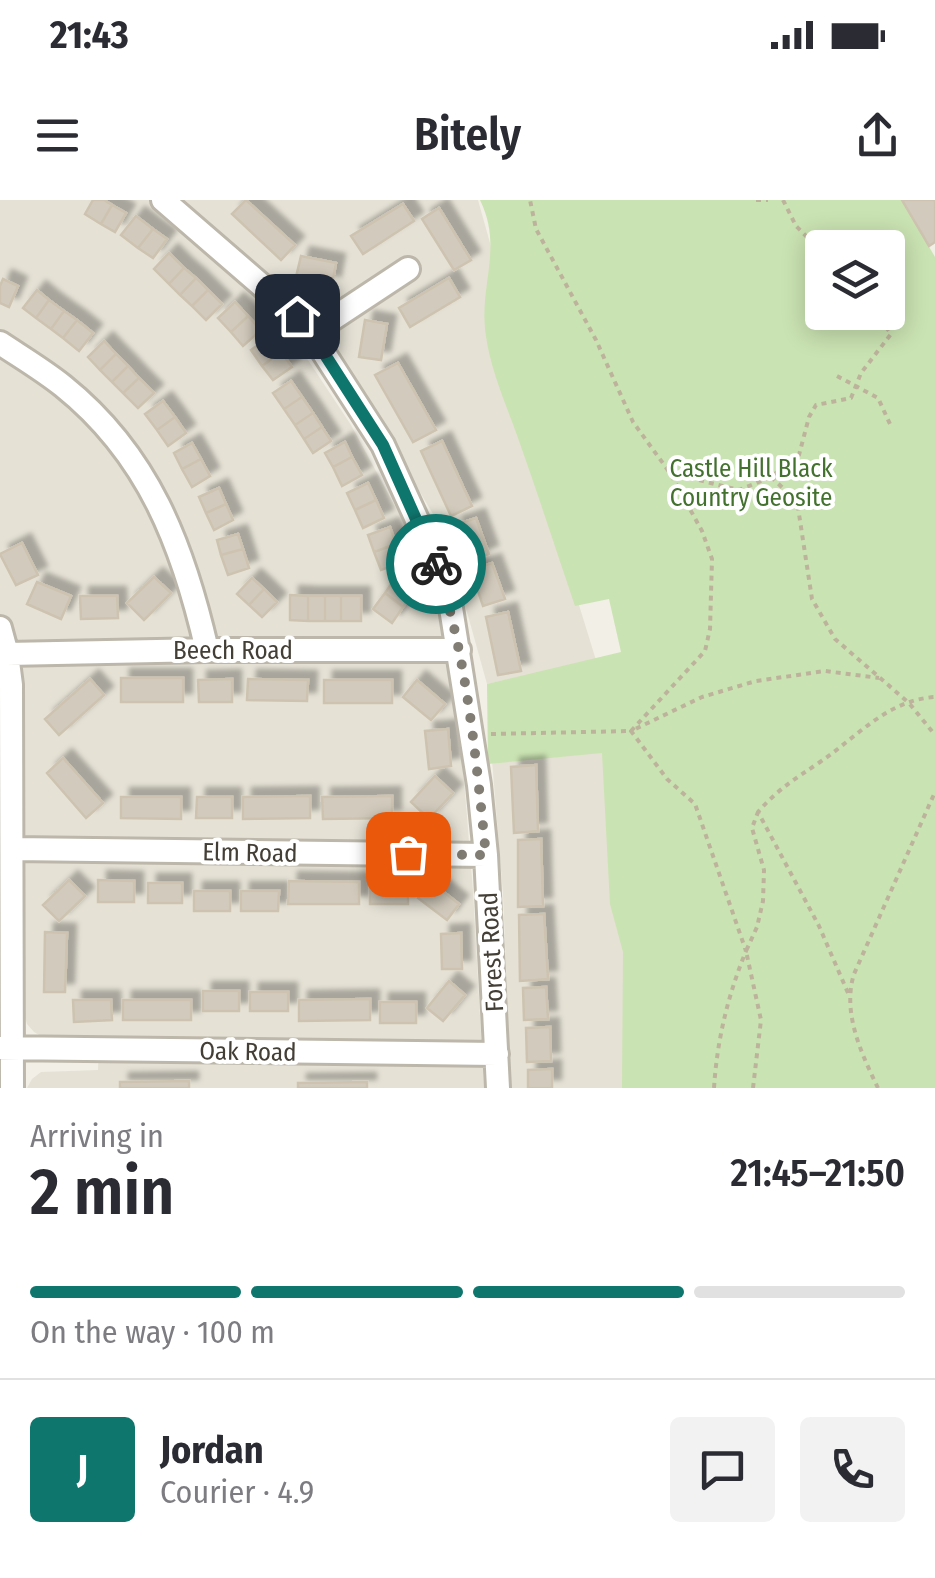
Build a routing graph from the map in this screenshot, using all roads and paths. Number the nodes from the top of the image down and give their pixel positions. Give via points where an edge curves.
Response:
1 (162, 200) edge
2 (530, 200) edge
3 (756, 200) edge
4 (768, 200) edge
5 (784, 200) edge
6 (805, 235) edge
7 (408, 269) dead end
8 (888, 330) edge
9 (311, 333) junction
10 (0, 343) edge
11 (838, 376) dead end
12 (856, 386) junction
13 (890, 424) dead end
14 (670, 473) junction
15 (771, 477) junction
16 (0, 628) edge
17 (206, 650) junction
18 (458, 650) junction
19 (7, 654) junction
20 (879, 678) junction
21 (935, 697) edge
22 (908, 702) junction
23 (631, 731) junction
24 (935, 735) edge
25 (472, 738) junction
26 (935, 792) edge
27 (758, 812) junction
28 (13, 849) junction
29 (486, 855) junction
30 (746, 951) junction
31 (848, 994) junction
32 (6, 1048) edge
33 (497, 1054) junction
34 (12, 1088) edge
35 (498, 1088) edge
36 (714, 1088) edge
37 (753, 1088) edge
38 (878, 1088) edge

1 - 9 street, Forest Road
2 - 14 path via 536,229 633,422
3 - 4 path
5 - 6 path
7 - 9 street
8 - 12 path
9 - 18 street, Forest Road via 383,445 433,555
10 - 17 street via 65,388 141,472 172,531
11 - 12 path
12 - 13 path via 878,398
12 - 15 path via 851,398 816,405 799,455
14 - 15 path via 739,490
14 - 23 path via 712,559 710,630 705,651
15 - 20 path via 797,502 812,599 836,639
16 - 19 street
17 - 18 street, Beech Road
17 - 19 street, Beech Road
18 - 25 street, Forest Road
19 - 28 street
20 - 22 path
20 - 23 path via 825,671 756,681 702,697
21 - 22 path
22 - 24 path
22 - 27 path via 800,773
23 - 25 path
23 - 30 path via 694,804
25 - 29 street, Forest Road
26 - 31 path
27 - 30 path via 752,828 764,870 763,901
27 - 31 path
28 - 29 street, Elm Road
28 - 32 street
29 - 33 street, Forest Road
30 - 36 path via 732,986
30 - 37 path via 762,1020
31 - 38 path via 860,1052
32 - 33 street, Oak Road
32 - 34 street
33 - 35 street, Forest Road

